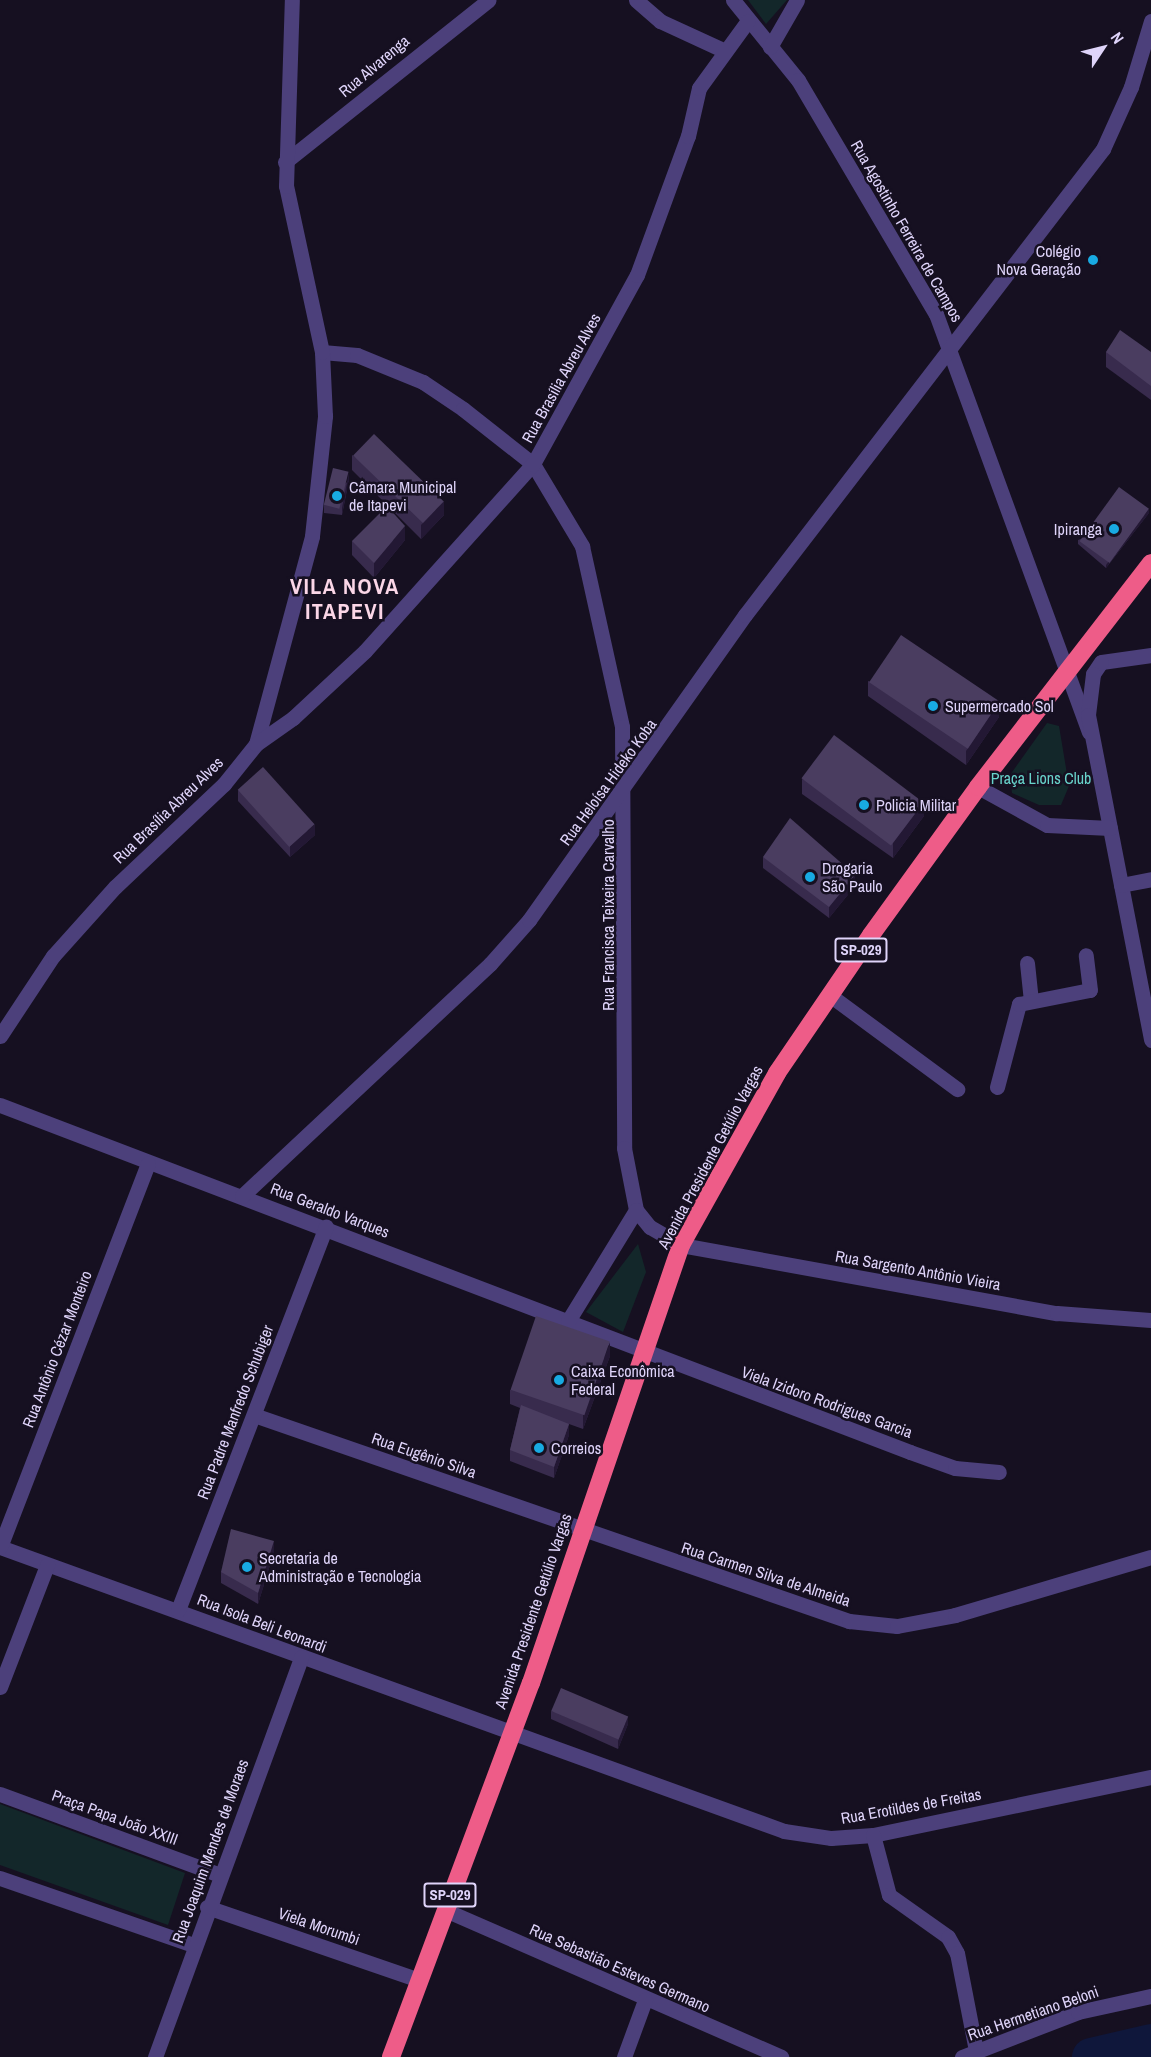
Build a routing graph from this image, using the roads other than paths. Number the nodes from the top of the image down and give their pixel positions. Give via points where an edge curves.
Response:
1 (292, 0) edge
2 (489, 0) edge
3 (636, 0) edge
4 (733, 0) edge
5 (797, 0) edge
6 (1151, 21) edge
7 (747, 22) junction
8 (770, 47) junction
9 (723, 50) junction
10 (285, 162) junction
11 (949, 343) junction
12 (322, 352) junction
13 (533, 464) junction
14 (1151, 564) edge
15 (1151, 655) edge
16 (1067, 672) junction
17 (1089, 732) junction
18 (256, 744) junction
19 (978, 787) junction
20 (627, 788) junction
21 (1110, 828) junction
22 (1151, 879) edge
23 (1121, 885) junction
24 (1086, 956) dead end
25 (1027, 963) dead end
26 (831, 996) junction
27 (1031, 1000) junction
28 (0, 1035) edge
29 (1151, 1040) edge
30 (997, 1087) dead end
31 (957, 1089) dead end
32 (0, 1105) edge
33 (148, 1164) junction
34 (242, 1196) junction
35 (636, 1210) junction
36 (326, 1227) junction
37 (681, 1245) junction
38 (1151, 1320) edge
39 (568, 1321) junction
40 (645, 1355) junction
41 (254, 1415) junction
42 (999, 1472) dead end
43 (581, 1530) junction
44 (0, 1547) edge
45 (1151, 1557) edge
46 (47, 1564) junction
47 (178, 1610) junction
48 (301, 1658) junction
49 (0, 1687) edge
50 (510, 1734) junction
51 (1151, 1777) edge
52 (0, 1794) edge
53 (873, 1835) junction
54 (218, 1874) junction
55 (0, 1878) edge
56 (207, 1907) junction
57 (445, 1910) junction
58 (194, 1945) junction
59 (419, 1980) junction
60 (1151, 1996) edge
61 (645, 2000) junction
62 (969, 2054) edge
63 (155, 2057) edge
64 (391, 2057) edge
65 (624, 2057) edge
66 (781, 2057) edge

1 - 10 street
2 - 10 street, Rua Alvarenga
3 - 9 street via 660,21
4 - 7 street, Rua Agostinho Ferreira de Campos
5 - 8 street
6 - 11 street, Rua Heloísa Hideko Koba via 1131,87 1103,149 1023,258
7 - 8 street, Rua Agostinho Ferreira de Campos
7 - 9 street, Rua Brasília Abreu Alves
8 - 11 street, Rua Agostinho Ferreira de Campos via 804,90
9 - 13 street, Rua Brasília Abreu Alves via 699,88 688,136 637,275
10 - 12 street via 290,219
11 - 16 street, Rua Agostinho Ferreira de Campos
11 - 20 street, Rua Heloísa Hideko Koba via 745,615
12 - 13 street, Rua Francisca Teixeira Carvalho via 357,354 423,382
12 - 18 street via 325,416 312,536
13 - 18 street, Rua Brasília Abreu Alves via 365,651 293,718
13 - 20 street, Rua Francisca Teixeira Carvalho via 582,546 622,727
14 - 16 highway, Avenida Presidente Getúlio Vargas / SP-029
15 - 17 street via 1101,662 1093,674
16 - 17 street, Rua Agostinho Ferreira de Campos
16 - 19 highway, Avenida Presidente Getúlio Vargas / SP-029
17 - 21 street
18 - 28 street, Rua Brasília Abreu Alves via 233,775 115,887 61,947
19 - 21 street via 1047,825
19 - 26 highway, Avenida Presidente Getúlio Vargas / SP-029
20 - 34 street, Rua Heloísa Hideko Koba via 490,964
20 - 35 street, Rua Francisca Teixeira Carvalho via 624,1149
21 - 23 street
22 - 23 street
23 - 29 street
24 - 27 street via 1090,990
25 - 27 street
26 - 31 street
26 - 37 highway, Avenida Presidente Getúlio Vargas / SP-029 via 777,1072
27 - 30 street via 1018,1006
32 - 33 street, Rua Geraldo Varques
33 - 34 street, Rua Geraldo Varques
33 - 44 street, Rua Antônio Cézar Monteiro
34 - 36 street, Rua Geraldo Varques
35 - 37 street
35 - 39 street
36 - 39 street, Rua Geraldo Varques
36 - 41 street, Rua Padre Manfredo Schubiger
37 - 38 street, Rua Sargento Antônio Vieira via 1056,1312
37 - 40 highway, Avenida Presidente Getúlio Vargas / SP-029
39 - 40 street, Rua Geraldo Varques
40 - 42 street, Viela Izidoro Rodrigues Garcia via 955,1468
40 - 43 highway, Avenida Presidente Getúlio Vargas / SP-029
41 - 43 street, Rua Eugênio Silva
41 - 47 street, Rua Padre Manfredo Schubiger
43 - 45 street, Rua Carmen Silva de Almeida via 815,1612 897,1626 955,1615
43 - 50 highway, Avenida Presidente Getúlio Vargas / SP-029
44 - 46 street, Rua Isola Beli Leonardi
46 - 47 street, Rua Isola Beli Leonardi
46 - 49 street
47 - 48 street, Rua Isola Beli Leonardi
48 - 50 street, Rua Isola Beli Leonardi
48 - 54 street, Rua Joaquim Mendes de Moraes
50 - 53 street, Rua Erotildes de Freitas via 784,1832 831,1838
50 - 57 highway, Avenida Presidente Getúlio Vargas / SP-029
51 - 53 street, Rua Erotildes de Freitas
52 - 54 street, Praça Papa João XXIII
53 - 62 street via 889,1895 948,1937 957,1953
54 - 56 street, Rua Joaquim Mendes de Moraes
55 - 58 street
56 - 58 street, Rua Joaquim Mendes de Moraes
56 - 59 street, Viela Morumbi
57 - 59 highway, Avenida Presidente Getúlio Vargas / SP-029
57 - 61 street, Rua Sebastião Esteves Germano
58 - 63 street, Rua Joaquim Mendes de Moraes
59 - 64 highway, Avenida Presidente Getúlio Vargas / SP-029
60 - 62 street, Rua Hermetiano Beloni via 1078,2012
61 - 65 street
61 - 66 street, Rua Sebastião Esteves Germano

